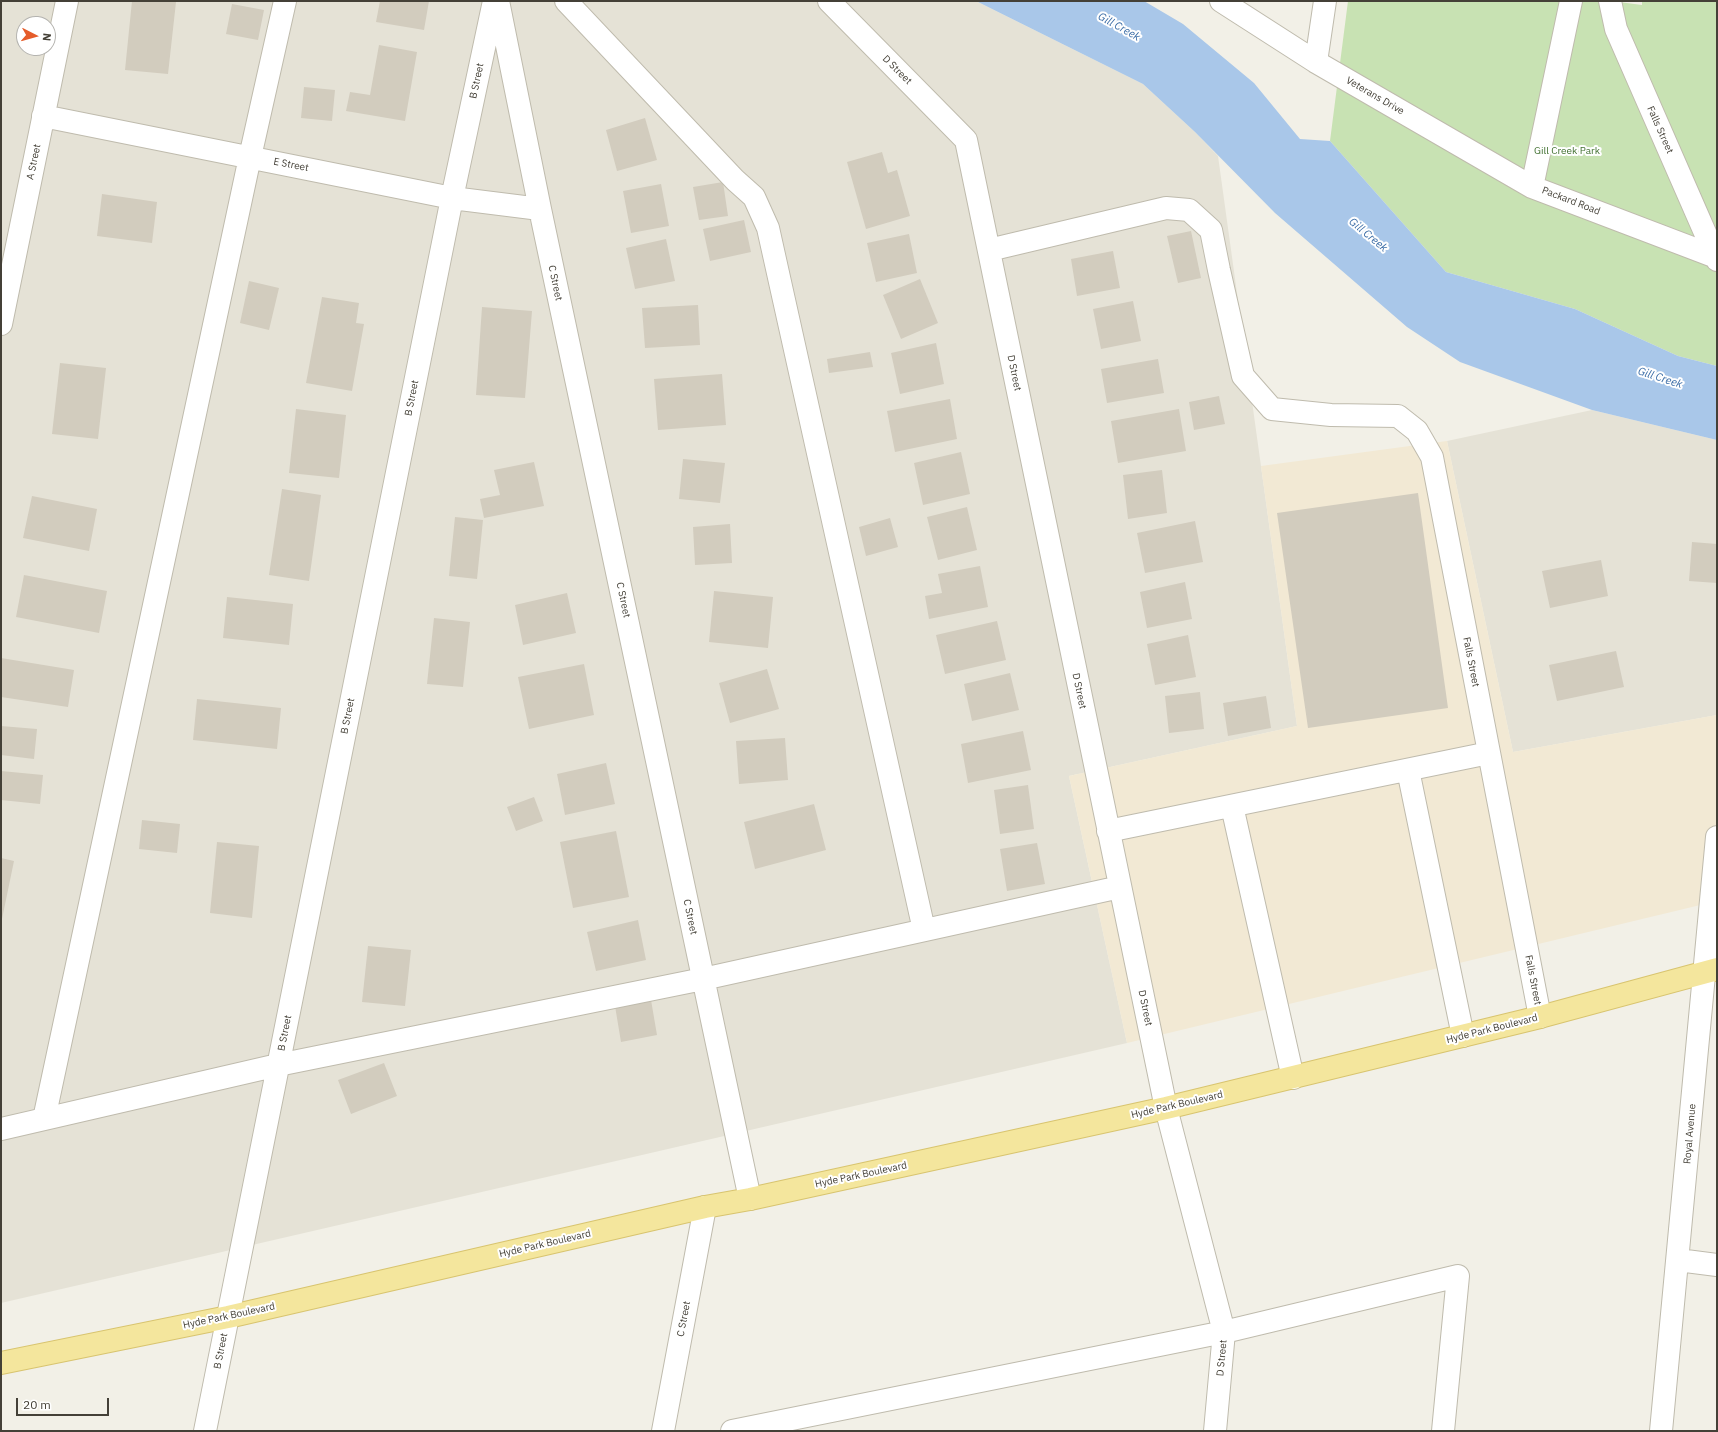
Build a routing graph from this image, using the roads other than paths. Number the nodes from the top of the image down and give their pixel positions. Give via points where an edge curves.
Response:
1 (67, 1) edge
2 (285, 1) edge
3 (494, 1) edge
4 (498, 1) edge
5 (566, 1) edge
6 (829, 1) edge
7 (1221, 1) edge
8 (1325, 1) edge
9 (1571, 1) edge
10 (1610, 1) edge
11 (1316, 62) junction
12 (44, 116) junction
13 (250, 157) junction
14 (1532, 187) junction
15 (452, 198) junction
16 (540, 209) junction
17 (989, 250) junction
18 (1716, 258) edge
19 (1, 324) edge
20 (1489, 753) junction
21 (1408, 770) junction
22 (1232, 806) junction
23 (1108, 831) junction
24 (1717, 837) edge
25 (1120, 887) junction
26 (924, 930) junction
27 (1711, 970) edge
28 (703, 979) junction
29 (1540, 1017) junction
30 (1463, 1036) junction
31 (278, 1065) junction
32 (1293, 1078) junction
33 (1166, 1108) junction
34 (44, 1119) junction
35 (1, 1129) edge
36 (750, 1199) junction
37 (705, 1207) junction
38 (1678, 1260) junction
39 (1717, 1265) edge
40 (228, 1318) junction
41 (1224, 1332) junction
42 (1, 1363) edge
43 (205, 1431) edge
44 (663, 1431) edge
45 (732, 1431) edge
46 (1215, 1431) edge
47 (1443, 1431) edge
48 (1661, 1431) edge

1 - 12 street, A Street
2 - 13 street
3 - 15 street, B Street
4 - 16 street, C Street
5 - 26 street via 730,175 754,197 768,228
6 - 17 street, D Street via 966,140
7 - 11 street, Veterans Drive
8 - 11 street
9 - 14 street, Packard Road
10 - 18 street, Falls Street via 1616,29
11 - 14 street, Veterans Drive
12 - 13 street, E Street
12 - 19 street, A Street
13 - 15 street, E Street
13 - 34 street
14 - 18 street, Packard Road
15 - 16 street, E Street
15 - 31 street, B Street
16 - 28 street, C Street
17 - 20 street, Falls Street via 1166,208 1189,210 1211,230 1243,376 1272,409 1331,415 1398,416 1417,431 1432,456
17 - 23 street, D Street
20 - 21 street
20 - 29 street, Falls Street
21 - 22 street
21 - 30 street
22 - 23 street
22 - 32 street
23 - 25 street, D Street
24 - 27 street, Royal Avenue
25 - 26 street
25 - 33 street, D Street
26 - 28 street
27 - 29 main road, Hyde Park Boulevard
27 - 38 street, Royal Avenue
28 - 31 street
28 - 36 street, C Street
29 - 30 main road, Hyde Park Boulevard
30 - 32 main road, Hyde Park Boulevard
31 - 34 street
31 - 40 street, B Street
32 - 33 main road, Hyde Park Boulevard
33 - 36 main road, Hyde Park Boulevard
33 - 41 street, D Street
34 - 35 street
36 - 37 main road, Hyde Park Boulevard
37 - 40 main road, Hyde Park Boulevard
37 - 44 street, C Street
38 - 39 street
38 - 48 street, Royal Avenue
40 - 42 main road, Hyde Park Boulevard
40 - 43 street, B Street
41 - 45 street
41 - 46 street, D Street
41 - 47 street via 1458,1276

